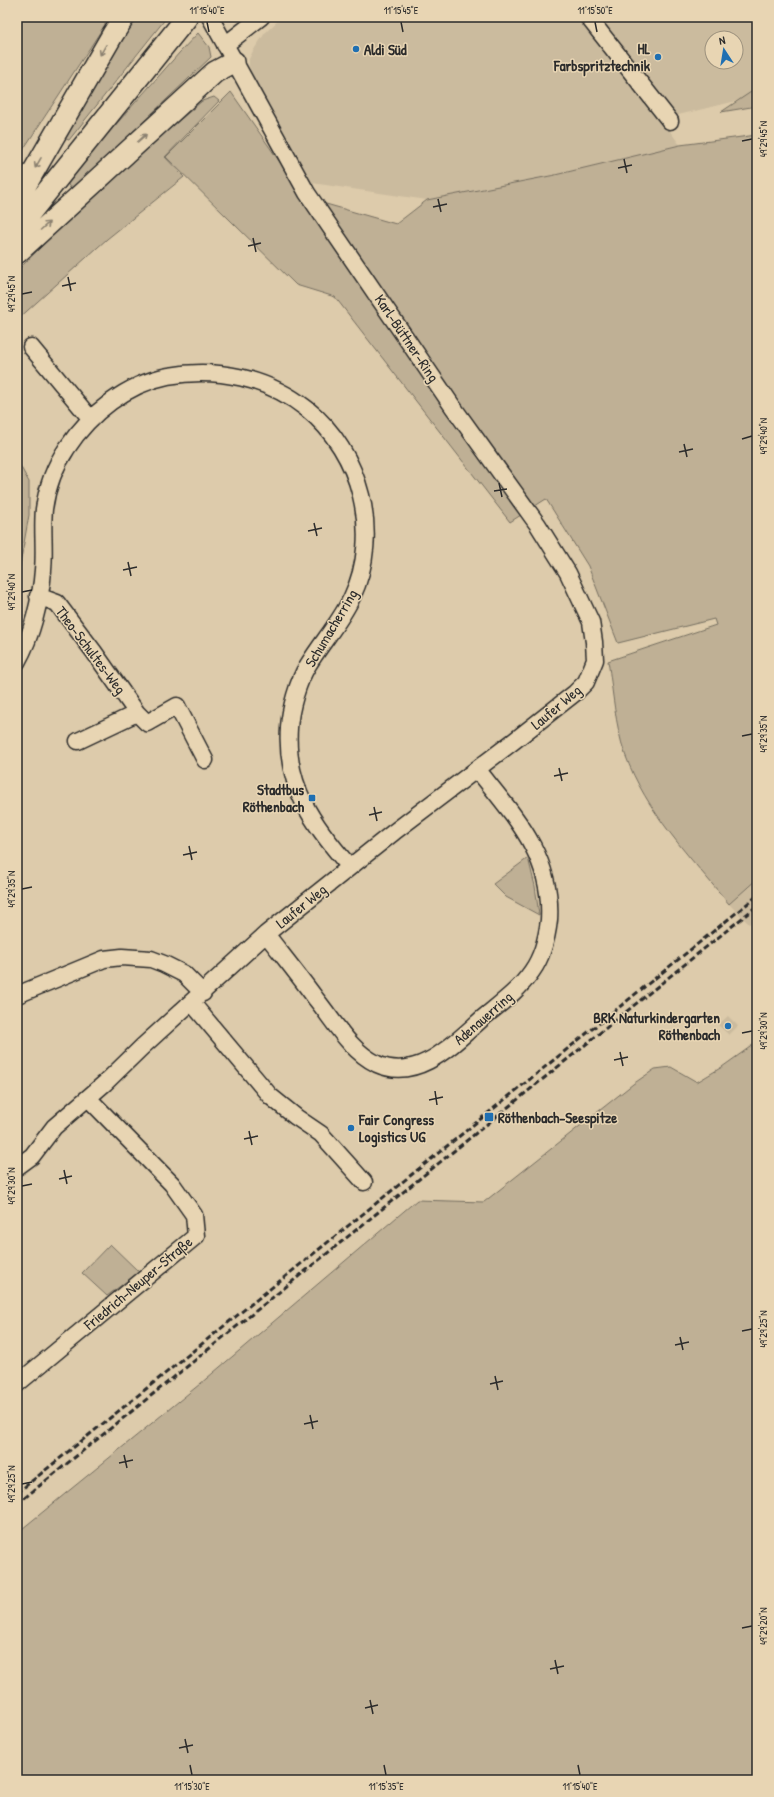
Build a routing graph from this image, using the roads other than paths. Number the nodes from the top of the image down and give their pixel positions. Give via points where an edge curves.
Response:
1 (124, 17) edge
2 (210, 17) edge
3 (261, 17) edge
4 (588, 17) edge
5 (182, 23) edge
6 (229, 53) junction
7 (670, 121) dead end
8 (17, 200) edge
9 (17, 230) edge
10 (17, 253) edge
11 (31, 347) dead end
12 (90, 418) junction
13 (38, 596) junction
14 (595, 660) joint
15 (17, 662) edge
16 (137, 713) junction
17 (78, 741) dead end
18 (205, 760) dead end
19 (477, 769) junction
20 (350, 867) junction
21 (266, 934) junction
22 (17, 995) edge
23 (197, 998) junction
24 (88, 1098) junction
25 (17, 1168) edge
26 (364, 1182) dead end
27 (17, 1384) edge

1 -> 8 main road
2 - 6 street, Karl-Büttner-Ring
3 - 6 street
4 - 7 street
5 - 9 main road
10 -> 6 main road via 215,72
6 - 14 street, Karl-Büttner-Ring via 307,194 453,407 538,525 568,573 591,622
11 - 12 street
12 - 13 street, Schumacherring via 66,450 49,486 44,509 43,570
12 - 20 street, Schumacherring via 135,387 191,372 222,373 280,391 298,402 318,418 342,448 354,474 364,507 365,550 362,571 349,603 306,668 292,704 289,757 294,782 310,816
13 - 15 street, Schumacherring via 25,648
13 - 16 street, Theo-Schultes-Weg via 57,603
14 - 19 street, Laufer Weg via 586,682
16 - 17 street
16 - 18 street, Theo-Schultes-Weg via 147,723 177,706
19 - 20 street, Laufer Weg
19 - 21 street, Adenauerring via 514,816 539,856 547,893 549,919 544,944 532,971 517,989 443,1053 419,1065 399,1068 380,1065 368,1059 348,1040
20 - 21 street, Laufer Weg
21 - 23 street, Laufer Weg
22 - 23 street via 104,959 122,957 151,959 184,974
23 - 24 street, Laufer Weg
23 - 26 street via 270,1096 321,1134
24 - 25 street, Laufer Weg via 54,1127 32,1156
24 - 27 street, Friedrich-Neuper-Straße via 172,1184 194,1215 196,1236

